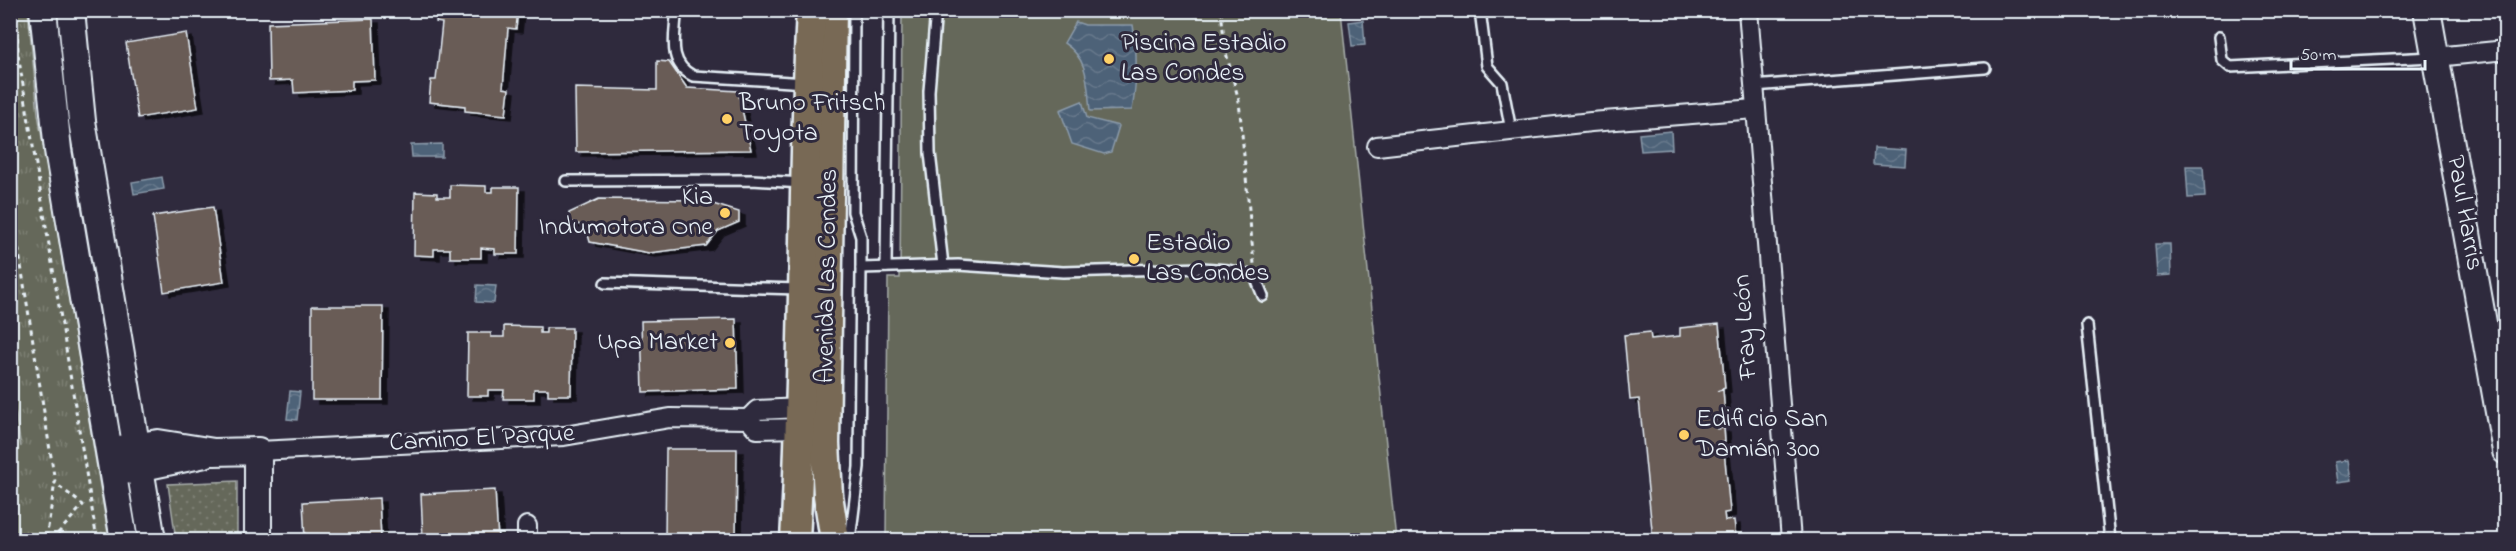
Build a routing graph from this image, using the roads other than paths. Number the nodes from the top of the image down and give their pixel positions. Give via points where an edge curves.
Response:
1 (43, 10) edge
2 (70, 10) edge
3 (811, 10) edge
4 (832, 10) edge
5 (854, 10) edge
6 (889, 10) edge
7 (936, 10) edge
8 (1480, 10) edge
9 (1748, 10) edge
10 (2427, 10) edge
11 (676, 17) dead end
12 (2219, 37) dead end
13 (2505, 50) edge
14 (2436, 57) junction
15 (1985, 68) dead end
16 (808, 83) junction
17 (1753, 86) junction
18 (1755, 109) junction
19 (1510, 131) junction
20 (1377, 146) dead end
21 (566, 181) dead end
22 (805, 183) junction
23 (943, 265) junction
24 (861, 267) junction
25 (886, 267) junction
26 (605, 283) dead end
27 (804, 289) junction
28 (1263, 296) dead end
29 (2087, 325) dead end
30 (2495, 337) edge
31 (801, 418) junction
32 (258, 451) junction
33 (2505, 451) edge
34 (137, 457) junction
35 (110, 462) junction
36 (124, 540) edge
37 (152, 540) edge
38 (258, 540) edge
39 (795, 540) edge
40 (835, 540) edge
41 (850, 540) edge
42 (1791, 540) edge
43 (2110, 540) edge

1 - 35 street via 58,150
2 - 34 street via 82,121
3 - 16 main road, Avenida Las Condes
4 - 40 main road, Avenida Las Condes via 825,444
5 - 24 lane via 853,212 861,237
6 - 25 lane
7 - 23 lane via 929,91 930,153
8 - 19 lane via 1487,66 1502,83
9 - 17 street, Fray León
10 - 14 street, Paul Harris
11 - 16 lane via 675,59 684,72 693,76
12 - 14 lane via 2222,60 2230,67
13 - 14 street
14 - 30 street, Paul Harris
15 - 17 lane
16 - 22 main road, Avenida Las Condes
17 - 18 street, Fray León
18 - 19 street
18 - 42 street, Fray León
19 - 20 street
21 - 22 lane
22 - 27 main road, Avenida Las Condes
23 - 25 lane
23 - 28 lane via 1063,272 1210,269 1255,276
24 - 25 lane
24 - 41 lane via 859,467
26 - 27 lane
27 - 31 main road, Avenida Las Condes
29 - 43 lane
30 - 33 street, Paul Harris
31 - 32 street, Camino El Parque via 757,410 748,419 670,418 564,436
31 - 39 main road, Avenida Las Condes
32 - 34 street, Camino El Parque
32 - 38 street
34 - 35 street, Camino El Parque
34 - 37 street
35 - 36 street

